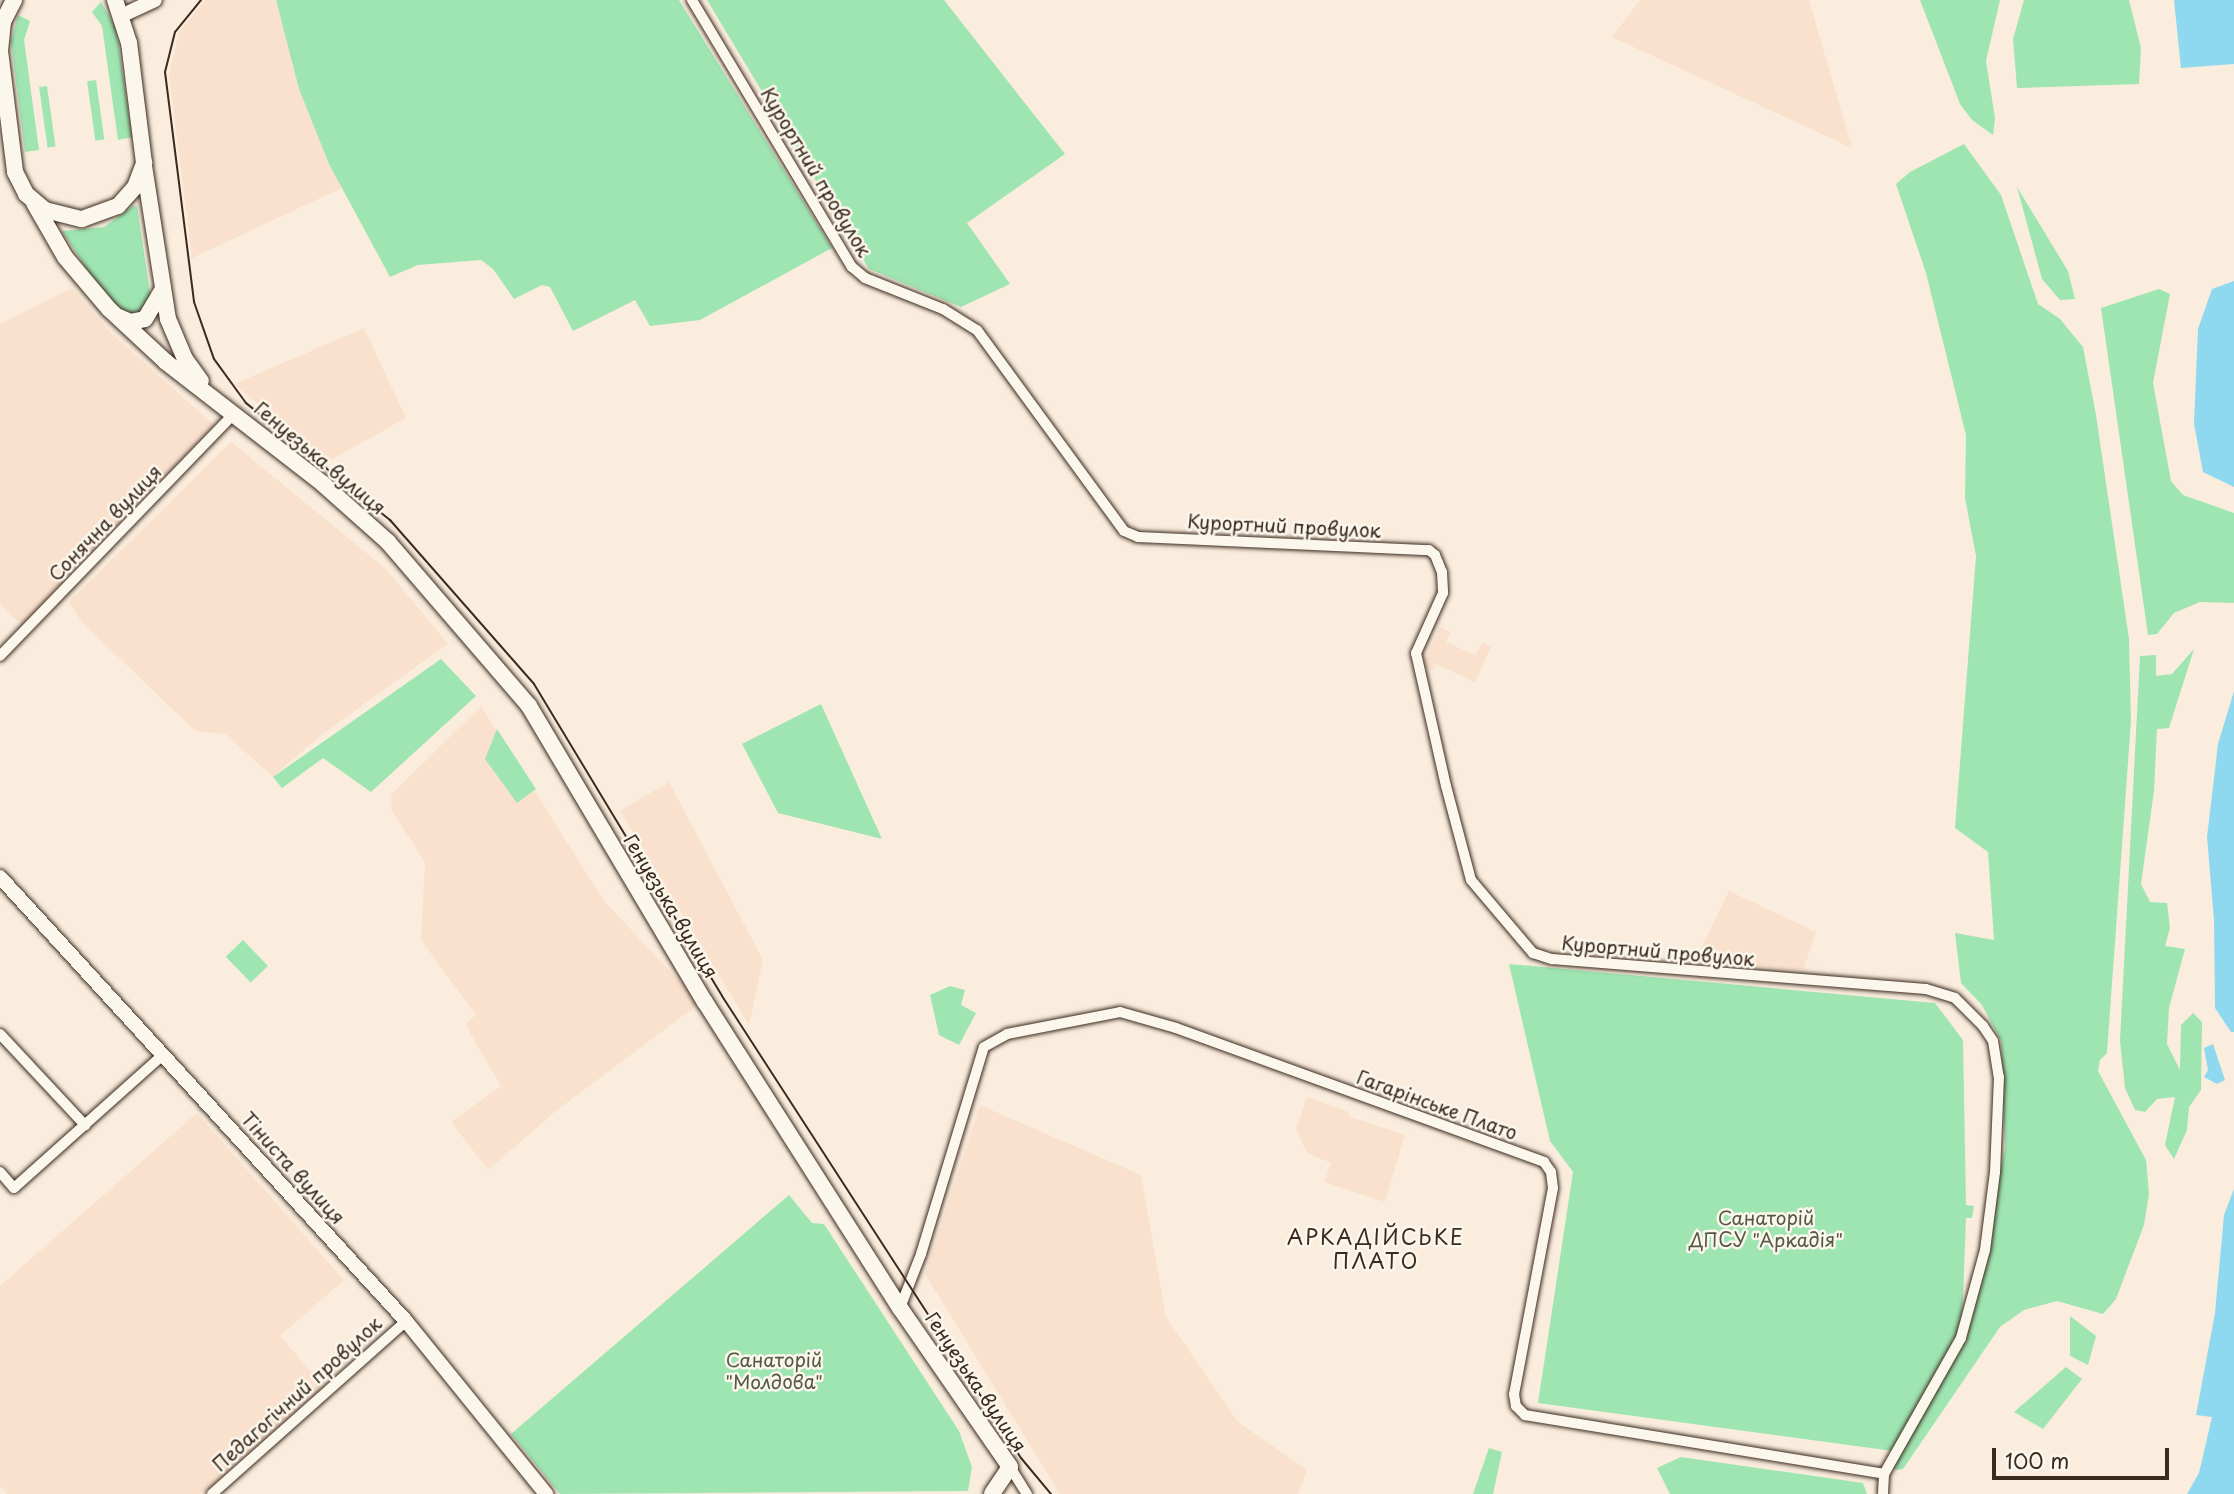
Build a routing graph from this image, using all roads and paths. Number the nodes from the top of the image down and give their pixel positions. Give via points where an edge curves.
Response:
1 (155, 0) edge
2 (692, 0) edge
3 (9, 3) edge
4 (119, 8) edge
5 (0, 50) edge
6 (2, 86) edge
7 (0, 144) edge
8 (13, 161) junction
9 (144, 163) junction
10 (34, 202) junction
11 (163, 288) junction
12 (109, 309) junction
13 (214, 396) junction
14 (234, 414) junction
15 (0, 656) edge
16 (0, 877) edge
17 (0, 1034) edge
18 (164, 1054) junction
19 (85, 1125) junction
20 (0, 1172) edge
21 (900, 1308) junction
22 (406, 1321) junction
23 (1010, 1467) junction
24 (1884, 1474) junction
25 (212, 1494) edge
26 (545, 1494) edge
27 (992, 1494) edge
28 (1027, 1494) edge
29 (1883, 1494) edge

1 - 4 street
2 - 24 street, Курортний провулок via 852,267 865,278 943,309 977,330 1124,531 1138,537 1429,550 1442,572 1443,593 1416,653 1446,786 1471,880 1533,953 1552,959 1944,993 1983,1026 1998,1058 1992,1196 1984,1251 1961,1338
3 - 5 main road
4 - 9 main road, Генуезька вулиця
5 - 6 main road
6 - 8 main road
7 - 8 main road
8 - 10 main road, Генуезька вулиця via 19,183
9 - 10 main road via 135,187 107,213 69,219
9 - 11 main road, Генуезька вулиця
10 - 12 main road, Генуезька вулиця via 65,257
11 - 12 main road via 153,312 141,321 124,319
11 - 13 main road, Генуезька вулиця via 174,337
12 - 13 main road, Генуезька вулиця via 166,362
13 - 14 main road, Генуезька вулиця
14 - 15 street, Сонячна вулиця
14 - 21 main road, Генуезька вулиця via 388,542 530,706 705,1002
16 - 18 street, Тіниста вулиця
17 - 19 street
18 - 19 street
18 - 22 street, Тіниста вулиця
19 - 20 street via 14,1188
21 - 23 main road, Генуезька вулиця
21 - 24 street, Гагарінське Плато via 984,1048 1007,1034 1120,1012 1176,1028 1544,1162 1553,1188 1514,1394 1516,1406 1525,1415
22 - 25 street, Педагогічний провулок
22 - 26 street, Тіниста вулиця
23 - 27 main road
23 - 28 street, Генуезька вулиця
24 - 29 street

